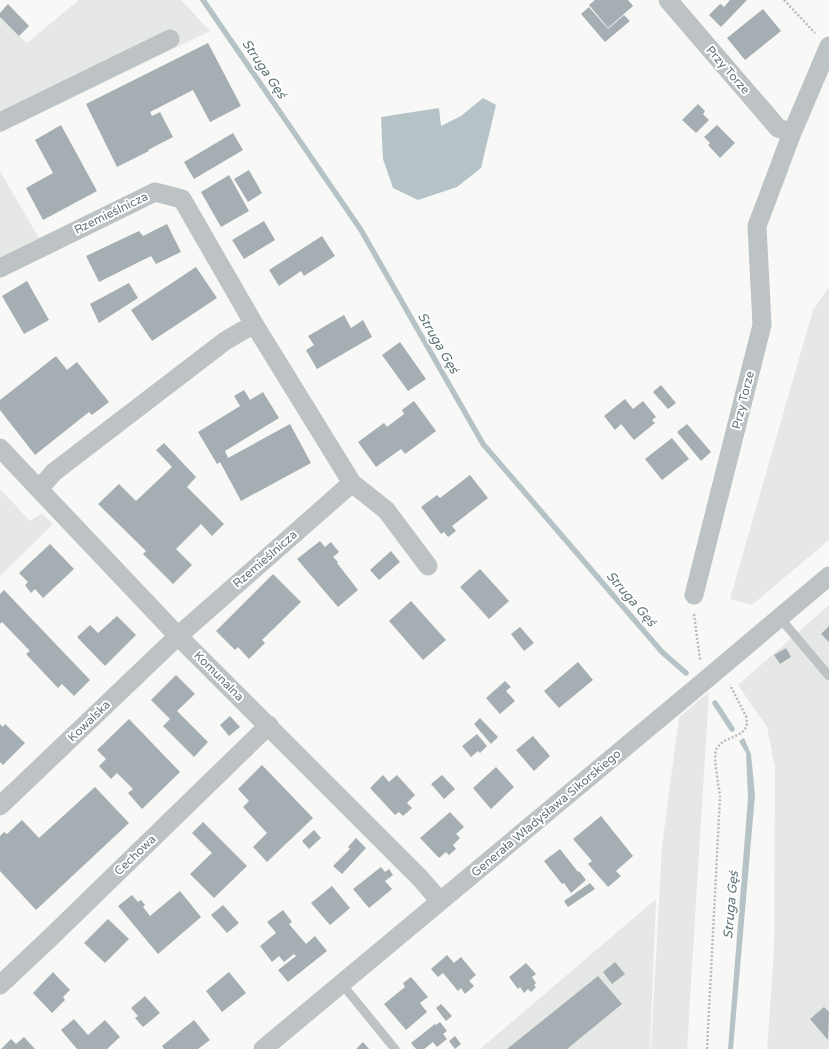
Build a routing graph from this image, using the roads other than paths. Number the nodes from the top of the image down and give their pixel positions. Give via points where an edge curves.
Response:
1 (668, 0) edge
2 (170, 39) dead end
3 (829, 47) edge
4 (0, 122) edge
5 (792, 133) junction
6 (0, 268) edge
7 (254, 324) junction
8 (0, 448) edge
9 (352, 483) junction
10 (39, 489) junction
11 (428, 566) dead end
12 (829, 576) edge
13 (694, 595) road end
14 (780, 618) junction
15 (178, 636) junction
16 (829, 676) edge
17 (269, 725) junction
18 (0, 806) edge
19 (440, 901) junction
20 (342, 984) junction
21 (0, 985) edge
22 (263, 1049) edge
23 (395, 1049) edge

1 - 5 street, Przy Torze via 778,128
2 - 4 street
3 - 5 street, Przy Torze
5 - 13 street, Przy Torze via 757,226 762,325
6 - 7 street, Rzemieślnicza via 155,192 182,199
7 - 9 street, Rzemieślnicza
7 - 10 street via 225,341 60,467
8 - 10 street, Komunalna
9 - 11 street, Rzemieślnicza via 386,510
9 - 15 street, Rzemieślnicza
10 - 15 street, Komunalna
12 - 14 street, Generała Władysława Sikorskiego
14 - 16 lane
14 - 19 street, Generała Władysława Sikorskiego
15 - 17 street, Komunalna
15 - 18 street, Kowalska
17 - 19 street, Komunalna
17 - 21 street, Cechowa
19 - 20 street, Generała Władysława Sikorskiego
20 - 22 street, Generała Władysława Sikorskiego
20 - 23 lane

